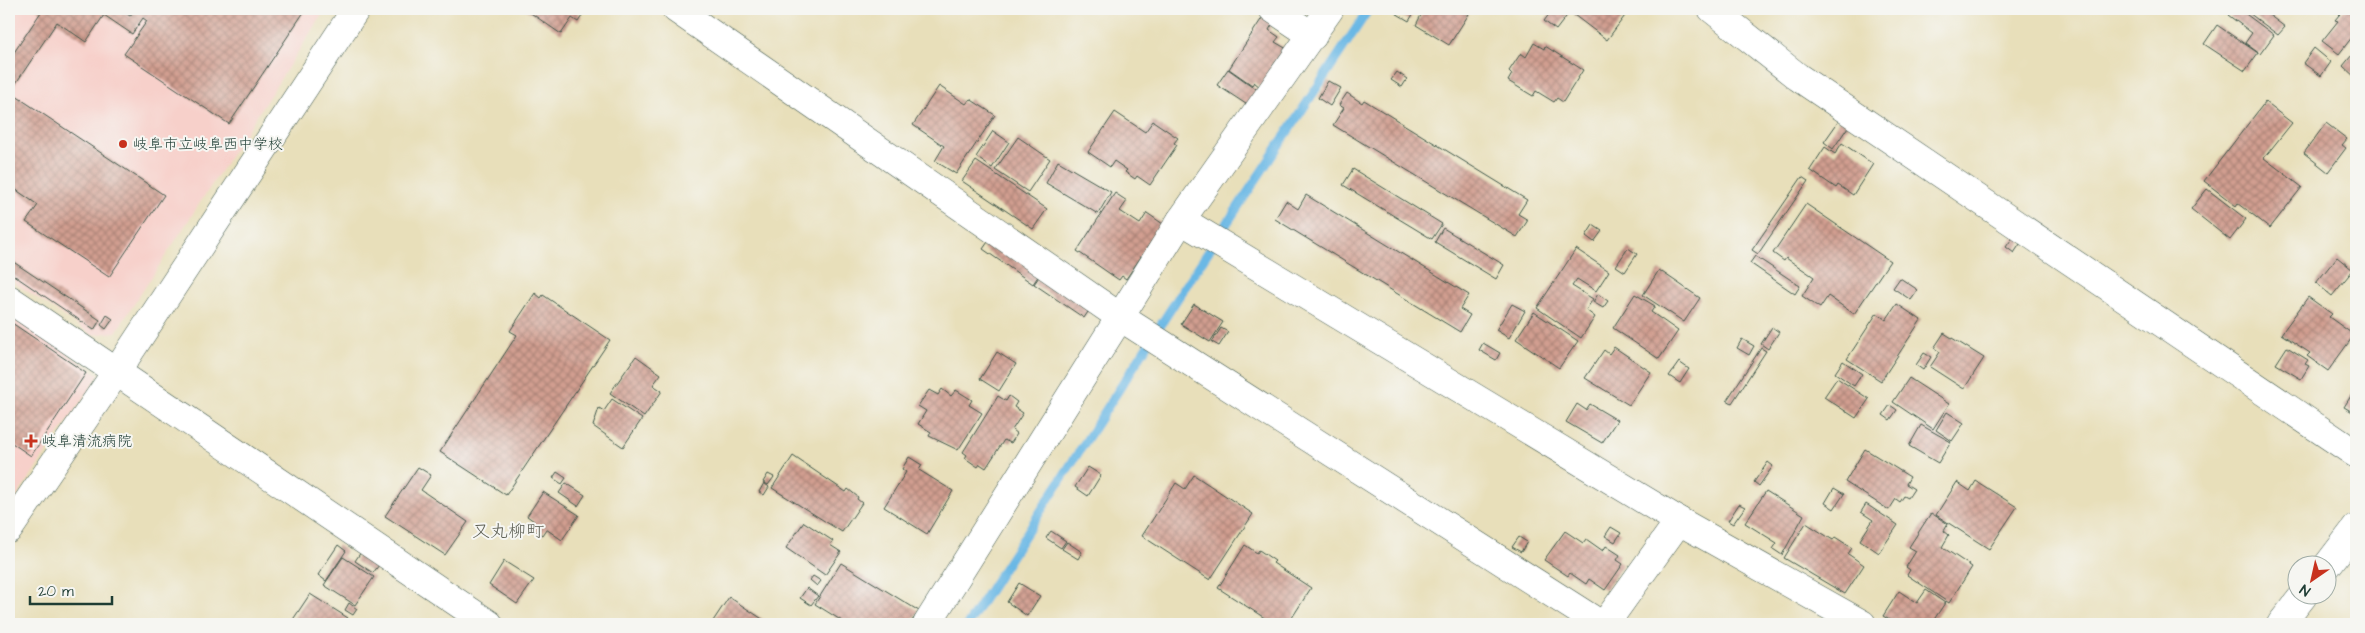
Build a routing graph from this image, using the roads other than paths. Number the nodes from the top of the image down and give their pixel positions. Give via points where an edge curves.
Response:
1 (356, 9) edge
2 (676, 9) edge
3 (1273, 9) edge
4 (1330, 9) edge
5 (1712, 9) edge
6 (1313, 36) junction
7 (1181, 220) junction
8 (9, 299) edge
9 (1120, 317) junction
10 (117, 371) junction
11 (2356, 454) edge
12 (1679, 521) junction
13 (2356, 528) edge
14 (9, 529) edge
15 (2335, 556) edge
16 (2296, 606) edge
17 (2285, 623) edge
18 (489, 624) edge
19 (927, 624) edge
20 (1600, 624) edge
21 (1605, 624) edge
22 (1862, 624) edge

1 - 10 street
2 - 9 street
3 - 6 street
4 - 6 street
5 - 11 street via 1798,77
6 - 7 street
7 - 9 street
7 - 12 street
8 - 10 street
9 - 19 street
9 - 20 street
10 - 14 street
10 - 18 street
12 - 21 street
12 - 22 street
13 - 15 street
16 - 17 street

